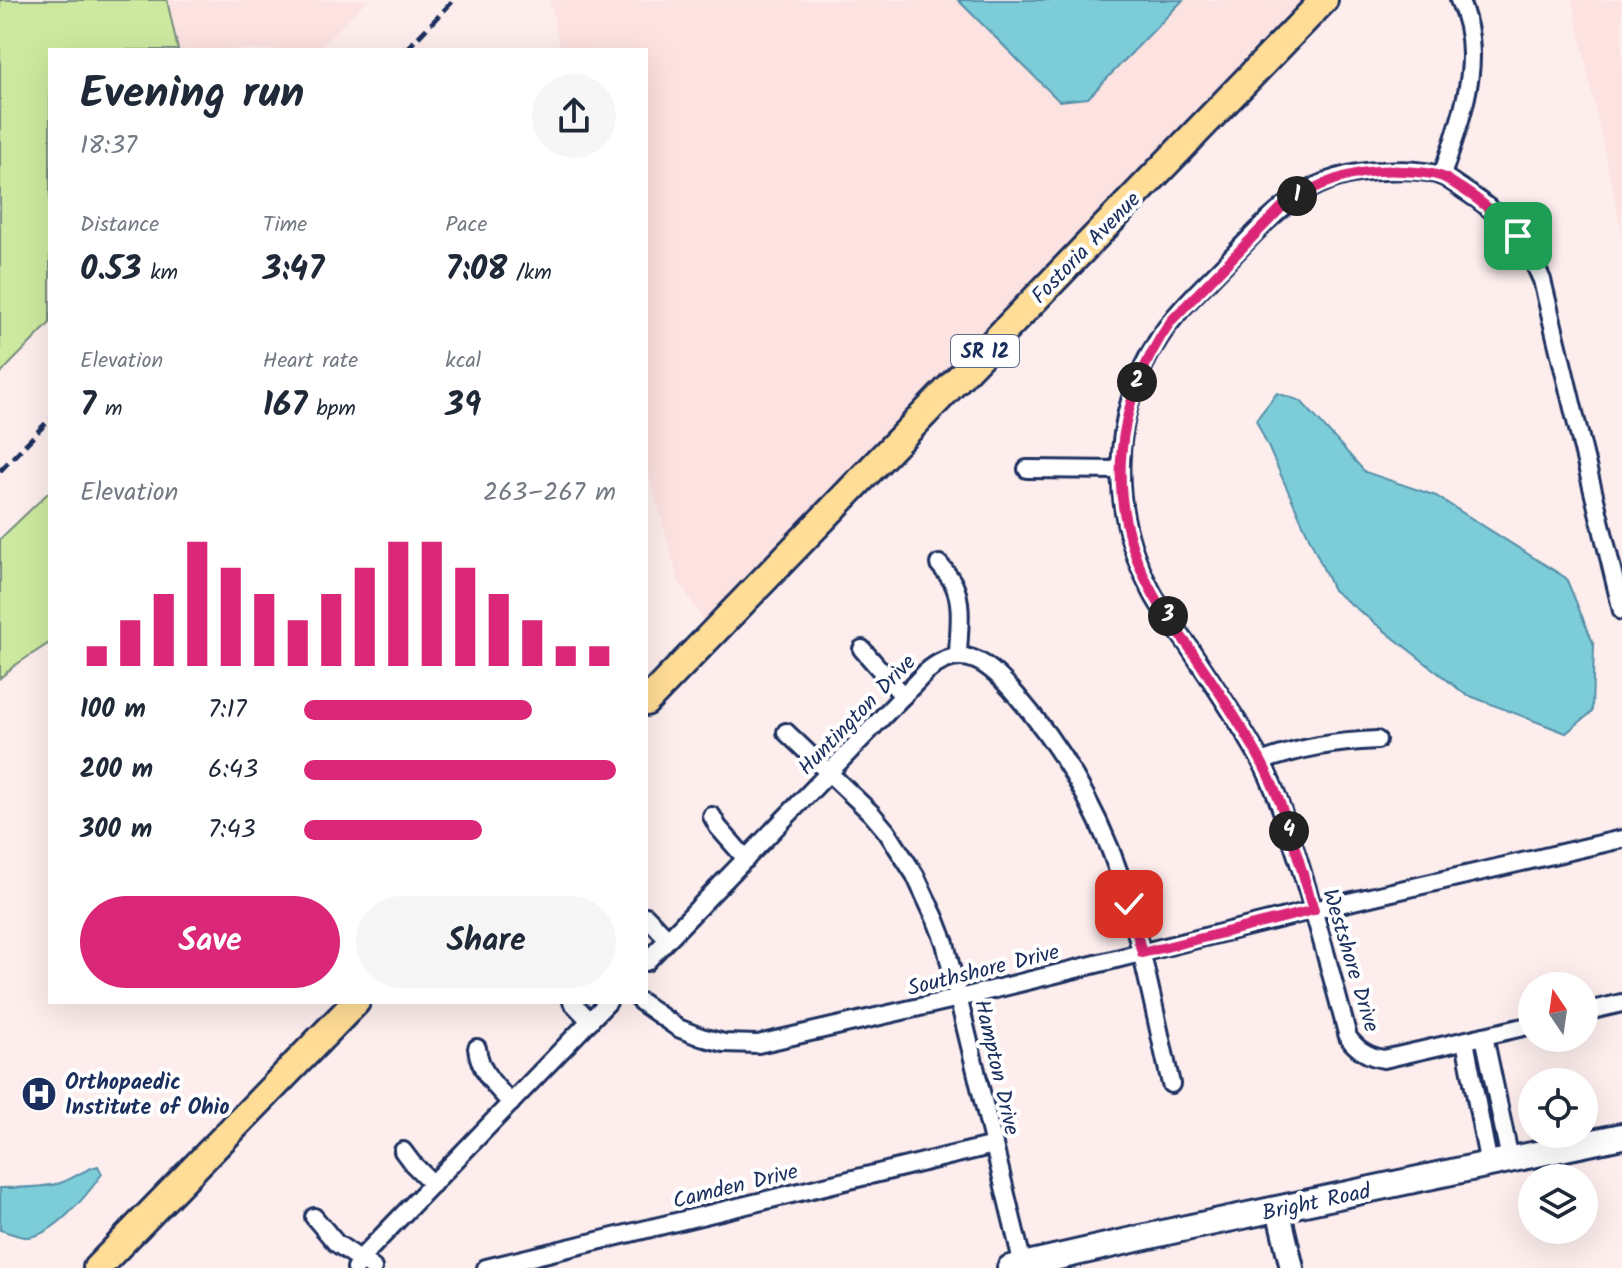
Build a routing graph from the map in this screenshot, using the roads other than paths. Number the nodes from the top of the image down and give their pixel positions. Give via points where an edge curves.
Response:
1 (1324, 0) edge
2 (1459, 0) edge
3 (1442, 176) junction
4 (1027, 469) dead end
5 (1120, 470) junction
6 (939, 564) dead end
7 (1622, 611) edge
8 (862, 649) dead end
9 (958, 657) junction
10 (903, 696) junction
11 (648, 700) edge
12 (786, 732) dead end
13 (1377, 740) dead end
14 (1261, 762) junction
15 (828, 773) junction
16 (712, 816) dead end
17 (1622, 839) edge
18 (746, 859) junction
19 (1314, 910) junction
20 (648, 918) edge
21 (668, 939) junction
22 (1142, 953) junction
23 (648, 960) edge
24 (959, 998) junction
25 (1622, 1003) edge
26 (354, 1004) edge
27 (574, 1004) edge
28 (606, 1004) edge
29 (644, 1004) edge
30 (1598, 1009) edge
31 (590, 1021) junction
32 (1518, 1028) edge
33 (1484, 1036) junction
34 (1465, 1041) junction
35 (477, 1048) dead end
36 (1171, 1084) dead end
37 (511, 1103) junction
38 (1622, 1136) edge
39 (994, 1145) junction
40 (403, 1151) dead end
41 (1500, 1162) junction
42 (433, 1184) junction
43 (1278, 1209) junction
44 (314, 1217) dead end
45 (363, 1265) edge
46 (1016, 1267) edge
47 (97, 1268) edge
48 (344, 1268) edge
49 (486, 1268) edge
50 (1292, 1268) edge

1 - 11 main road, Fostoria Avenue / SR 12
2 - 3 street via 1472,53 1471,78
3 - 5 street, Westshore Drive via 1394,170 1346,175 1323,182 1282,207 1157,341 1129,408
3 - 7 street via 1501,217 1532,257 1542,280
4 - 5 street
5 - 14 street, Westshore Drive via 1127,528 1142,574
6 - 9 street via 957,593
8 - 10 street
9 - 10 street, Huntington Drive via 935,664
9 - 22 street via 978,660 997,673 1071,771 1113,858
10 - 15 street, Huntington Drive
12 - 15 street, Hampton Drive
13 - 14 street via 1335,742
14 - 19 street, Westshore Drive
15 - 18 street, Huntington Drive
15 - 24 street, Hampton Drive via 871,813 915,875 941,932
16 - 18 street
17 - 19 street, Southshore Drive
18 - 21 street, Huntington Drive
19 - 22 street, Southshore Drive
19 - 34 street, Westshore Drive via 1348,1037 1357,1048 1384,1059
20 - 21 street
21 - 23 street, Huntington Drive
22 - 24 street, Southshore Drive
22 - 36 street
24 - 29 street, Southshore Drive via 746,1044 724,1043 678,1028
24 - 39 street, Hampton Drive
25 - 30 street
26 - 47 main road
27 - 31 street
28 - 31 street
31 - 37 street
32 - 33 street, Westshore Drive
33 - 34 street, Westshore Drive
33 - 41 street
34 - 41 street
35 - 37 street via 483,1072
37 - 42 street
38 - 41 main road, Bright Road
39 - 46 street, Hampton Drive
39 - 49 street, Camden Drive
40 - 42 street
41 - 43 main road, Bright Road
42 - 45 street
43 - 46 main road, Bright Road
43 - 50 street
44 - 45 street
45 - 48 street

